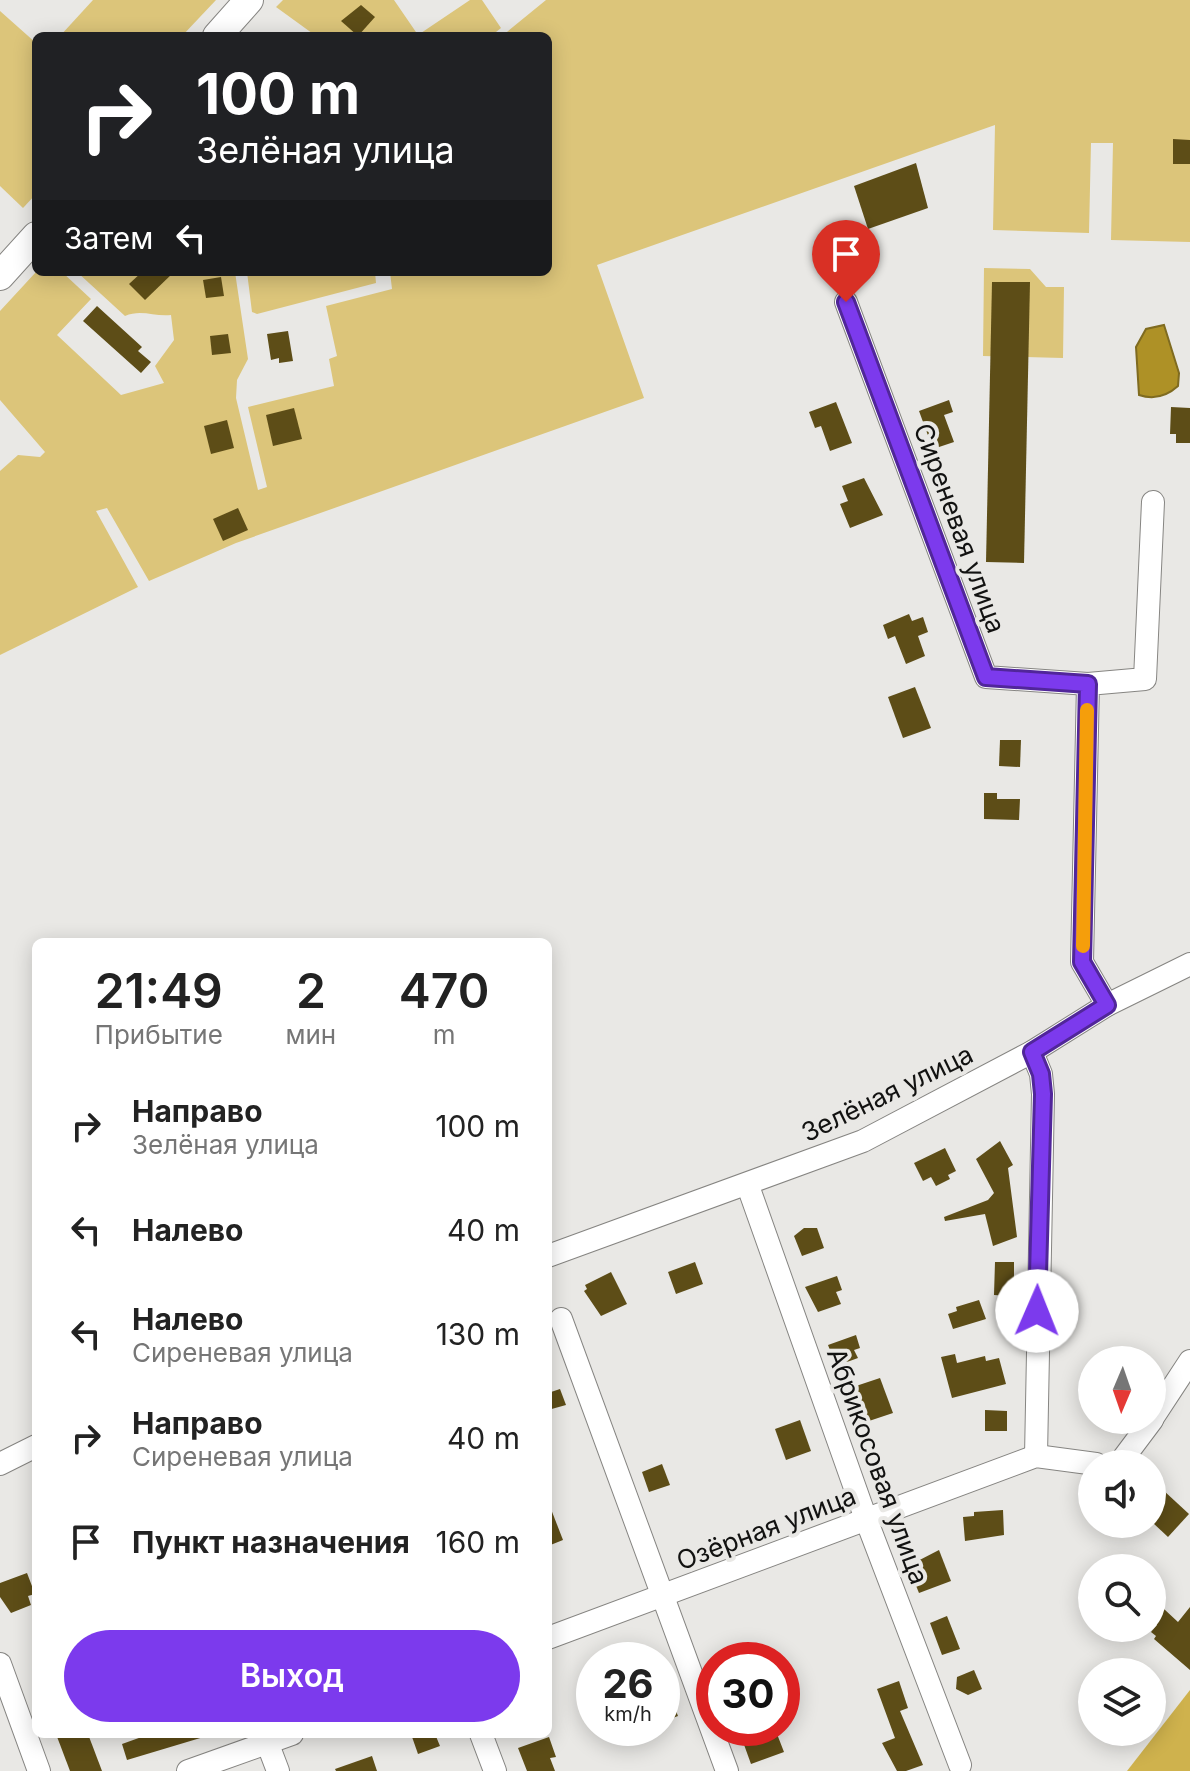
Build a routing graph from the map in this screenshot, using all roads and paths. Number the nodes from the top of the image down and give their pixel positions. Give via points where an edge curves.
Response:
1 (249, 0) edge
2 (221, 32) edge
3 (32, 240) edge
4 (0, 276) edge
5 (846, 302) dead end
6 (1153, 502) dead end
7 (1088, 684) junction
8 (1190, 964) edge
9 (1107, 1005) junction
10 (1032, 1052) junction
11 (748, 1186) junction
12 (552, 1255) edge
13 (561, 1319) dead end
14 (1190, 1361) edge
15 (1166, 1398) edge
16 (32, 1448) edge
17 (1036, 1456) junction
18 (1078, 1462) edge
19 (0, 1464) edge
20 (866, 1519) junction
21 (662, 1597) junction
22 (552, 1637) edge
23 (0, 1664) edge
24 (483, 1738) edge
25 (266, 1739) edge
26 (960, 1765) dead end
27 (39, 1771) edge
28 (188, 1771) edge
29 (278, 1771) edge
30 (495, 1771) edge
31 (727, 1771) edge

1 - 2 main road
3 - 4 main road
5 - 7 street, Сиреневая улица via 986,677
6 - 7 street via 1145,679
7 - 9 street via 1082,962
8 - 9 street, Зелёная улица
9 - 10 street, Зелёная улица
10 - 11 street, Зелёная улица via 863,1141
10 - 17 street via 1043,1094
11 - 12 street, Зелёная улица
11 - 20 street, Абрикосовая улица
13 - 21 street
14 - 15 street
16 - 19 street
17 - 18 street, Озёрная улица
17 - 20 street, Озёрная улица
20 - 21 street, Озёрная улица
20 - 26 street, Абрикосовая улица
21 - 22 street, Озёрная улица
21 - 31 street
23 - 27 street
24 - 30 street
25 - 28 street
25 - 29 street

